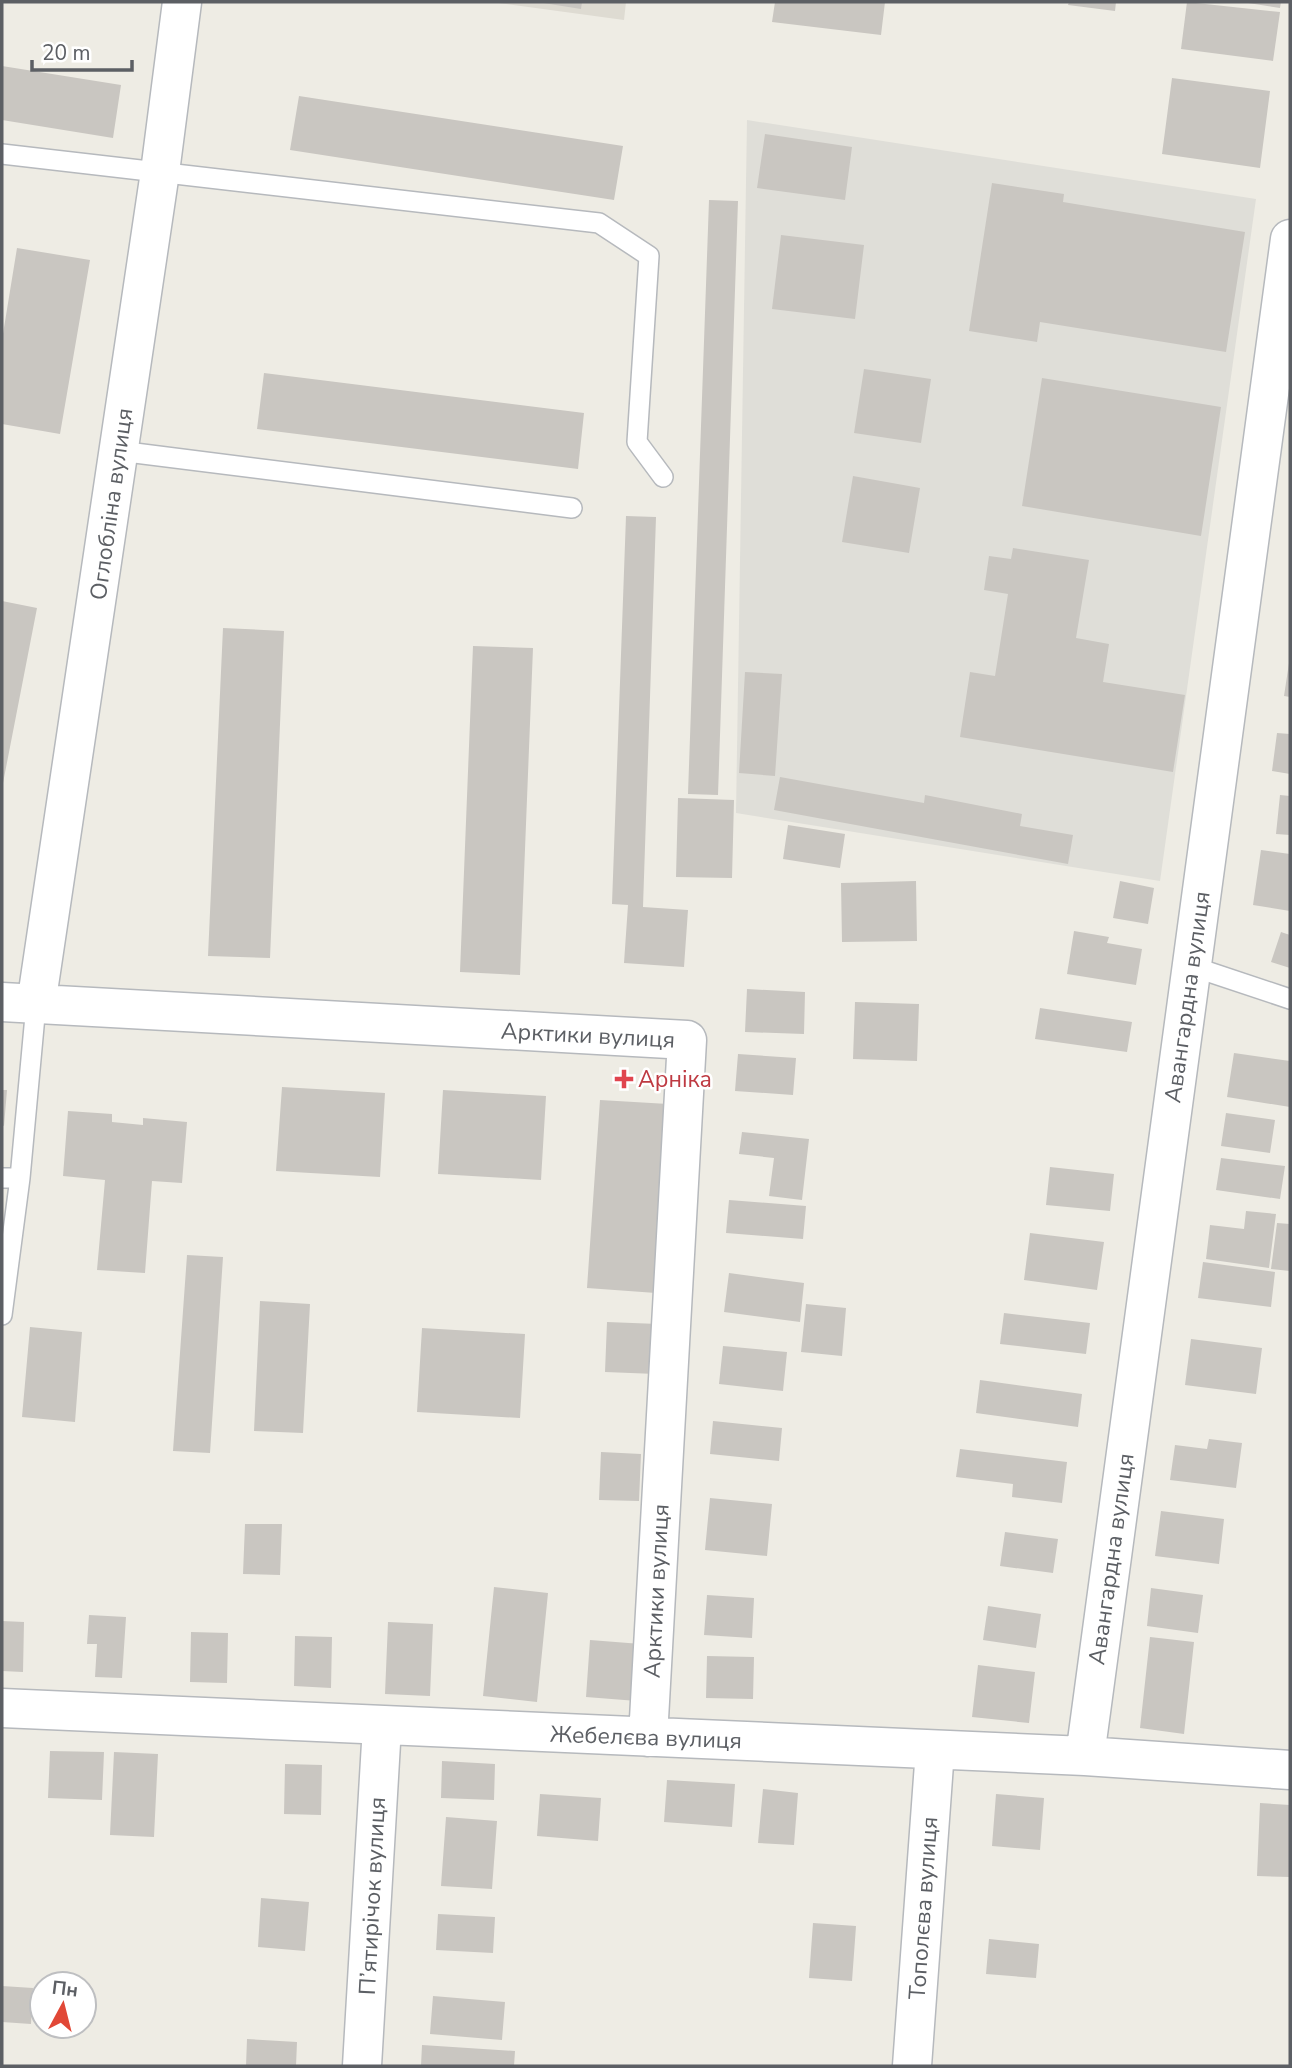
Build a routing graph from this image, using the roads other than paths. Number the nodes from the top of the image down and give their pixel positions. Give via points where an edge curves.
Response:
1 (182, 2) edge
2 (2, 154) edge
3 (160, 172) junction
4 (1290, 239) edge
5 (119, 451) junction
6 (663, 477) dead end
7 (572, 508) dead end
8 (1191, 966) junction
9 (1290, 999) edge
10 (19, 1004) edge
11 (11, 1178) edge
12 (2, 1315) edge
13 (2, 1708) edge
14 (382, 1726) junction
15 (648, 1737) junction
16 (935, 1750) junction
17 (1085, 1756) junction
18 (1290, 1770) edge
19 (362, 2066) edge
20 (912, 2066) edge

1 - 3 street, Оглобліна вулиця
2 - 3 lane
3 - 5 street, Оглобліна вулиця
3 - 6 lane via 599,223 649,256 637,442
4 - 8 street, Авангардна вулиця
5 - 7 lane
5 - 10 street, Оглобліна вулиця
8 - 9 lane
8 - 17 street, Авангардна вулиця
10 - 11 lane
10 - 15 street, Арктики вулиця via 687,1040
11 - 12 lane
13 - 14 street, Жебелєва вулиця
14 - 15 street, Жебелєва вулиця
14 - 19 street, П’ятирічок вулиця
15 - 16 street, Жебелєва вулиця
16 - 17 street, Жебелєва вулиця
16 - 20 street, Тополєва вулиця
17 - 18 street, Жебелєва вулиця

